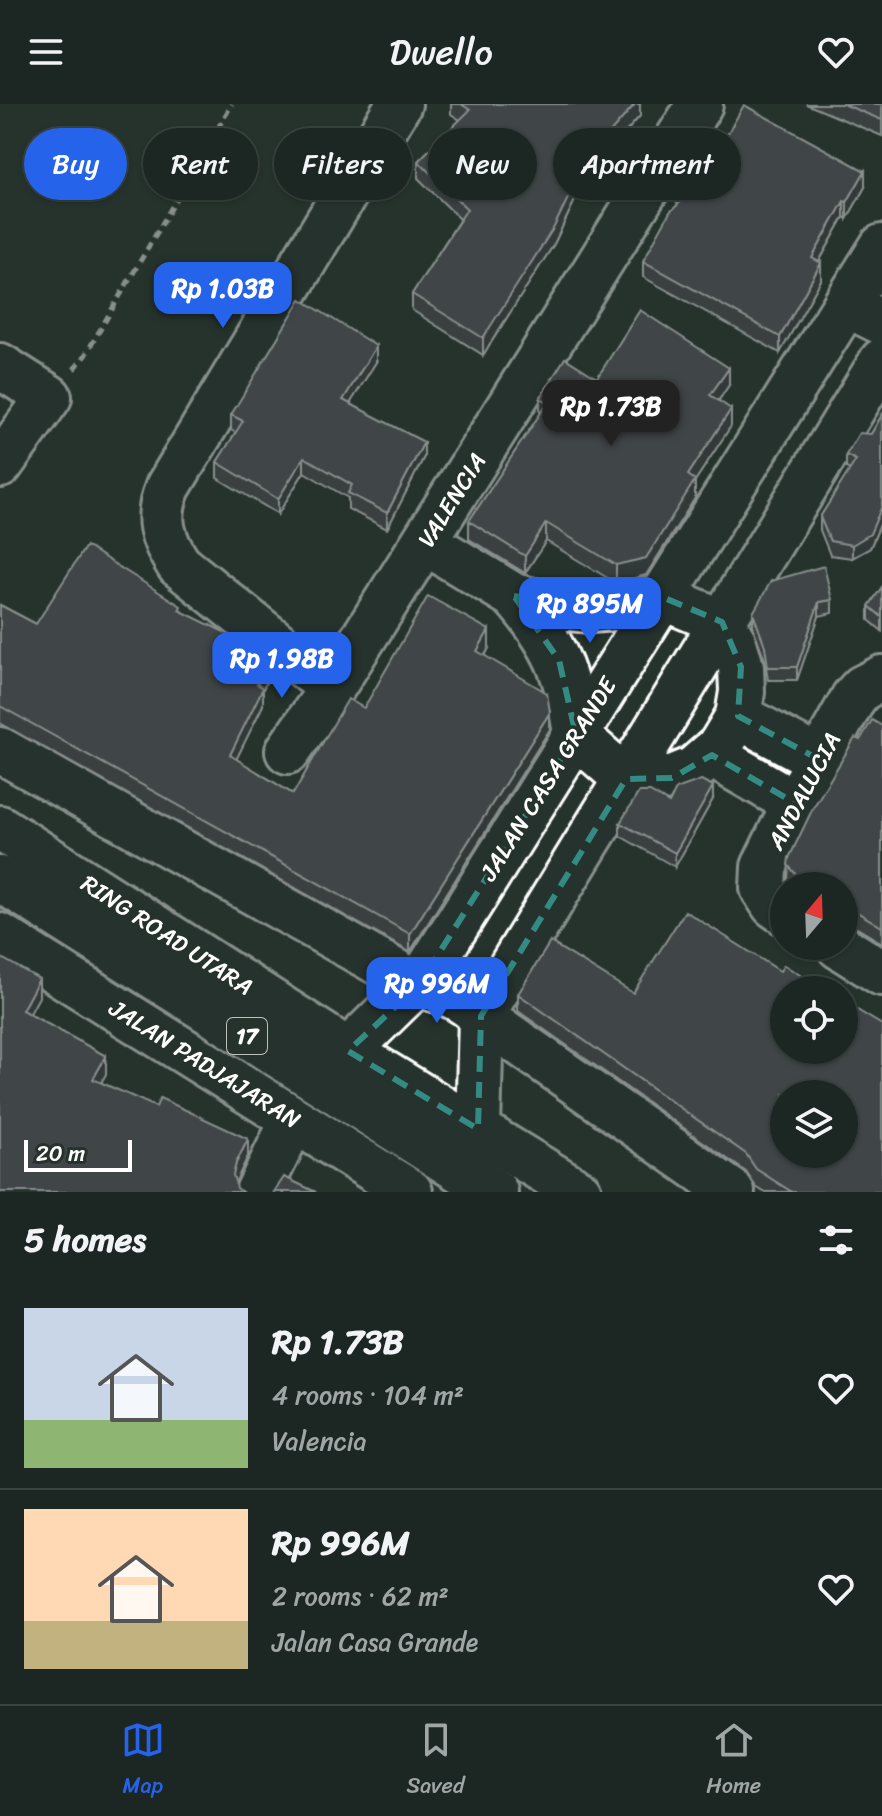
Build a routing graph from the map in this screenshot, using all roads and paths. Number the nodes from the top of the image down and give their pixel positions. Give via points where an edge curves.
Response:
1 (232, 104) edge
2 (399, 104) edge
3 (700, 104) edge
4 (882, 247) edge
5 (864, 313) edge
6 (882, 361) edge
7 (0, 366) edge
8 (49, 397) junction
9 (0, 465) edge
10 (425, 542) junction
11 (514, 596) junction
12 (662, 597) junction
13 (722, 622) junction
14 (882, 678) edge
15 (332, 688) junction
16 (738, 716) junction
17 (576, 735) junction
18 (0, 750) edge
19 (288, 751) dead end
20 (712, 755) junction
21 (820, 760) junction
22 (626, 779) junction
23 (795, 803) junction
24 (0, 828) edge
25 (0, 879) edge
26 (770, 900) edge
27 (0, 936) edge
28 (0, 958) edge
29 (858, 958) edge
30 (882, 973) edge
31 (202, 982) junction
32 (419, 985) junction
33 (74, 994) junction
34 (481, 1016) junction
35 (348, 1051) junction
36 (478, 1129) junction
37 (284, 1139) junction
38 (258, 1192) edge
39 (367, 1192) edge
40 (410, 1192) edge
41 (495, 1192) edge
42 (579, 1192) edge
43 (732, 1192) edge

1 - 8 path via 83,359
2 - 15 main road via 168,487 162,507 160,525 179,565
3 - 10 main road, VALENCIA
4 - 5 main road, JALAN CASA GRANDE
5 - 12 main road, JALAN CASA GRANDE
6 - 13 main road
7 - 8 main road
8 - 9 main road
10 - 11 main road
10 - 15 main road, VALENCIA
11 - 12 main road via 589,610
11 - 17 main road via 540,626 559,660
12 - 13 main road
12 - 17 main road, JALAN CASA GRANDE
13 - 16 main road via 741,667
13 - 22 main road
14 - 21 main road, ANDALUCIA via 854,697
15 - 19 main road, VALENCIA
16 - 20 main road
16 - 21 main road
17 - 22 main road
17 - 32 main road, JALAN CASA GRANDE
18 - 32 main road
20 - 22 main road via 672,778
20 - 23 main road
21 - 23 main road, ANDALUCIA
22 - 34 main road
23 - 26 main road, ANDALUCIA via 764,867
24 - 31 main road, RING ROAD UTARA
25 - 31 main road, JALAN PADJAJARAN / 17
27 - 33 main road, JALAN PADJAJARAN / 17
28 - 33 main road
29 - 30 main road
31 - 35 main road, RING ROAD UTARA
31 - 41 main road, JALAN PADJAJARAN / 17
32 - 34 main road via 446,991
32 - 35 main road, JALAN CASA GRANDE
33 - 37 main road
33 - 40 main road, JALAN PADJAJARAN / 17
34 - 36 main road
34 - 43 main road
35 - 36 main road, RING ROAD UTARA
36 - 42 main road, RING ROAD UTARA
37 - 38 main road
37 - 39 main road

